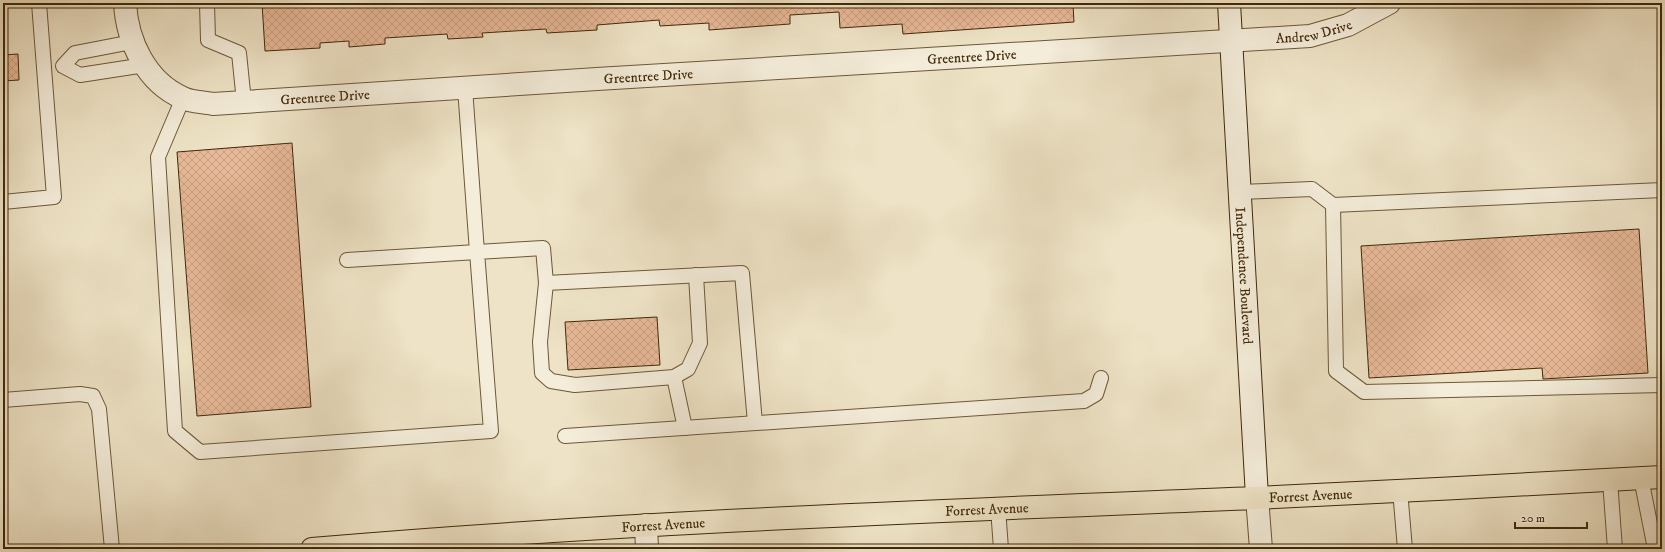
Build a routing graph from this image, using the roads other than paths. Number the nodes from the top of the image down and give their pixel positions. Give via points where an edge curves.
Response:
1 (39, 3) edge
2 (125, 3) edge
3 (207, 3) edge
4 (1229, 3) edge
5 (1389, 3) edge
6 (1232, 40) junction
7 (132, 42) junction
8 (145, 64) junction
9 (64, 66) junction
10 (44, 69) junction
11 (465, 88) junction
12 (183, 98) junction
13 (244, 102) junction
14 (1662, 190) edge
15 (1240, 192) junction
16 (3, 202) edge
17 (1333, 205) junction
18 (478, 252) junction
19 (347, 260) dead end
20 (696, 275) junction
21 (546, 283) junction
22 (674, 377) junction
23 (1102, 378) dead end
24 (1662, 385) edge
25 (3, 400) edge
26 (755, 423) junction
27 (685, 428) junction
28 (565, 436) dead end
29 (1652, 477) edge
30 (1610, 480) junction
31 (1400, 490) junction
32 (1257, 497) junction
33 (998, 508) junction
34 (646, 525) junction
35 (391, 546) edge
36 (112, 549) edge
37 (312, 549) edge
38 (647, 549) edge
39 (1001, 549) edge
40 (1261, 549) edge
41 (1405, 549) edge
42 (1615, 549) edge
43 (1655, 549) edge

1 - 10 lane
2 - 7 street, Greentree Drive
3 - 13 lane via 208,40 239,53
4 - 6 street, Independence Boulevard
5 - 6 street, Andrew Drive via 1348,25 1310,36
6 - 11 street, Greentree Drive
6 - 15 street, Independence Boulevard
7 - 8 street, Greentree Drive
7 - 9 lane via 75,53
8 - 9 lane via 80,75
8 - 12 street, Greentree Drive via 161,84
9 - 10 lane
10 - 16 lane via 54,197
11 - 13 street, Greentree Drive
11 - 18 lane
12 - 13 street, Greentree Drive via 213,104
12 - 18 lane via 158,157 175,431 200,452 491,431
14 - 17 lane
15 - 17 lane via 1312,189
15 - 32 street, Independence Boulevard
17 - 24 lane via 1336,371 1364,392
18 - 19 lane
18 - 21 lane via 543,248
20 - 21 lane
20 - 22 lane via 700,343 688,369
20 - 26 lane via 742,273
21 - 22 lane via 540,342 542,373 551,381 576,385
22 - 27 lane
23 - 26 lane via 1096,394 1084,401
25 - 36 lane via 80,394 94,396 99,409
26 - 27 lane
27 - 28 lane
29 - 30 highway, Forrest Avenue
29 - 43 lane
30 - 31 highway, Forrest Avenue
30 - 42 lane
31 - 32 highway, Forrest Avenue
31 - 41 lane
32 - 33 highway, Forrest Avenue
32 - 40 street, Independence Boulevard
33 - 34 highway, Forrest Avenue
33 - 39 lane
34 - 35 highway, Forrest Avenue via 489,534
34 - 38 street
35 - 37 highway, Forrest Avenue

